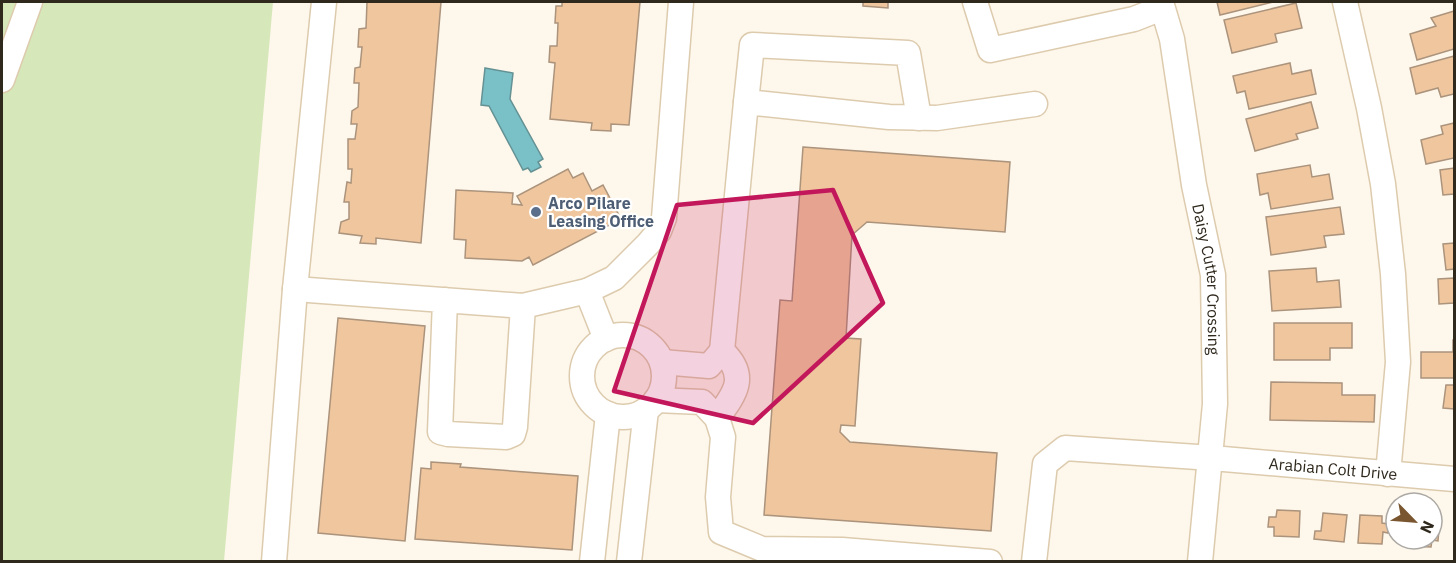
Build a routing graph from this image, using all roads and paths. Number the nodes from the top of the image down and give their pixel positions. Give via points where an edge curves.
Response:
1 (30, 2) edge
2 (324, 2) edge
3 (681, 2) edge
4 (975, 2) edge
5 (1345, 2) edge
6 (1162, 5) edge
7 (2, 80) edge
8 (746, 102) junction
9 (1035, 104) dead end
10 (919, 118) junction
11 (295, 289) junction
12 (587, 291) junction
13 (445, 300) junction
14 (523, 306) junction
15 (606, 339) junction
16 (716, 358) junction
17 (662, 362) junction
18 (651, 405) junction
19 (710, 410) junction
20 (608, 414) junction
21 (1212, 458) junction
22 (1388, 474) junction
23 (1455, 479) edge
24 (274, 561) edge
25 (592, 561) edge
26 (629, 561) edge
27 (990, 561) edge
28 (1034, 561) edge
29 (1200, 561) edge

1 - 7 street
2 - 11 street
3 - 12 street via 664,218 659,231 614,278
4 - 6 street via 990,50 1134,18
5 - 22 street via 1383,183 1393,274 1398,362
6 - 21 street, Daisy Cutter Crossing via 1172,39 1194,184 1213,275
8 - 10 street
8 - 10 street via 752,45 908,53
8 - 16 street
9 - 10 street
11 - 13 street
11 - 24 street
12 - 14 street
12 - 15 street
13 - 14 street
13 - 14 street via 440,425 441,432 448,434 513,435
15 - 17 street via 633,336 645,341
15 - 20 street via 587,357 583,384 597,407
16 - 17 street
16 - 19 street via 733,360 737,378 734,396
17 - 18 street via 663,388
18 - 19 street
18 - 20 street via 634,415
18 - 26 street
19 - 27 street via 723,437 718,497 721,532 762,549 842,550
20 - 25 street
21 - 22 street, Arabian Colt Drive
21 - 28 street, Arabian Colt Drive via 1065,447 1045,464
21 - 29 street, Daisy Cutter Crossing
22 - 23 street, Arabian Colt Drive

